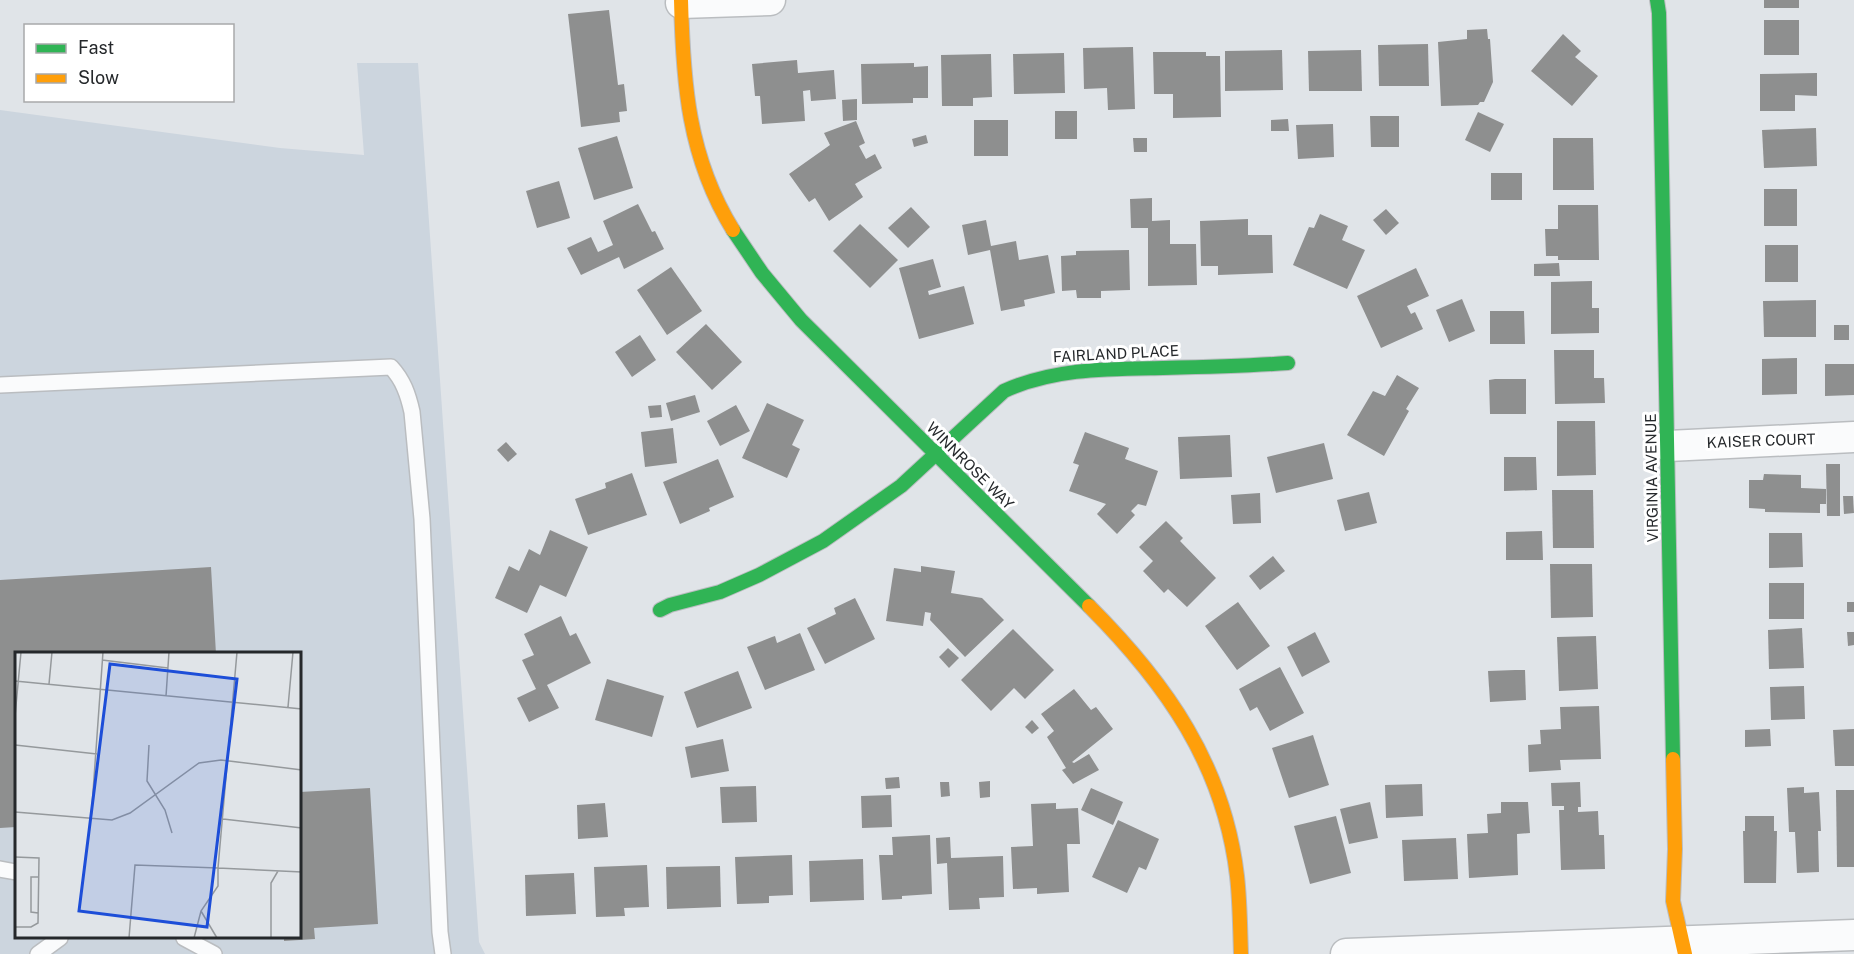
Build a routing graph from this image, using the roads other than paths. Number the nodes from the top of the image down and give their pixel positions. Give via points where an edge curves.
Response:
1 (770, 0) edge
2 (1657, 0) edge
3 (681, 2) edge
4 (1288, 363) dead end
5 (0, 385) edge
6 (1854, 437) edge
7 (1668, 446) junction
8 (934, 454) junction
9 (660, 610) dead end
10 (0, 869) edge
11 (15, 872) edge
12 (1854, 935) edge
13 (59, 939) edge
14 (186, 939) edge
15 (1683, 947) edge
16 (38, 954) edge
17 (214, 954) edge
18 (443, 954) edge
19 (1241, 954) edge
20 (1346, 954) edge

1 - 3 street
2 - 7 street, VIRGINIA AVENUE
3 - 8 street, WINNROSE WAY via 691,120 700,159 733,233 769,285
4 - 8 street, FAIRLAND PLACE via 1051,373 1004,391
5 - 18 lane via 390,367 398,375 412,412 422,519
6 - 7 street, KAISER COURT
7 - 15 street, VIRGINIA AVENUE via 1673,901
8 - 9 street, FAIRLAND PLACE via 902,486 823,541 720,592
8 - 19 street, WINNROSE WAY via 1114,632 1171,701 1199,747 1223,807 1237,876
10 - 11 lane
12 - 15 street via 1717,941
13 - 16 lane
14 - 17 lane
15 - 20 street

